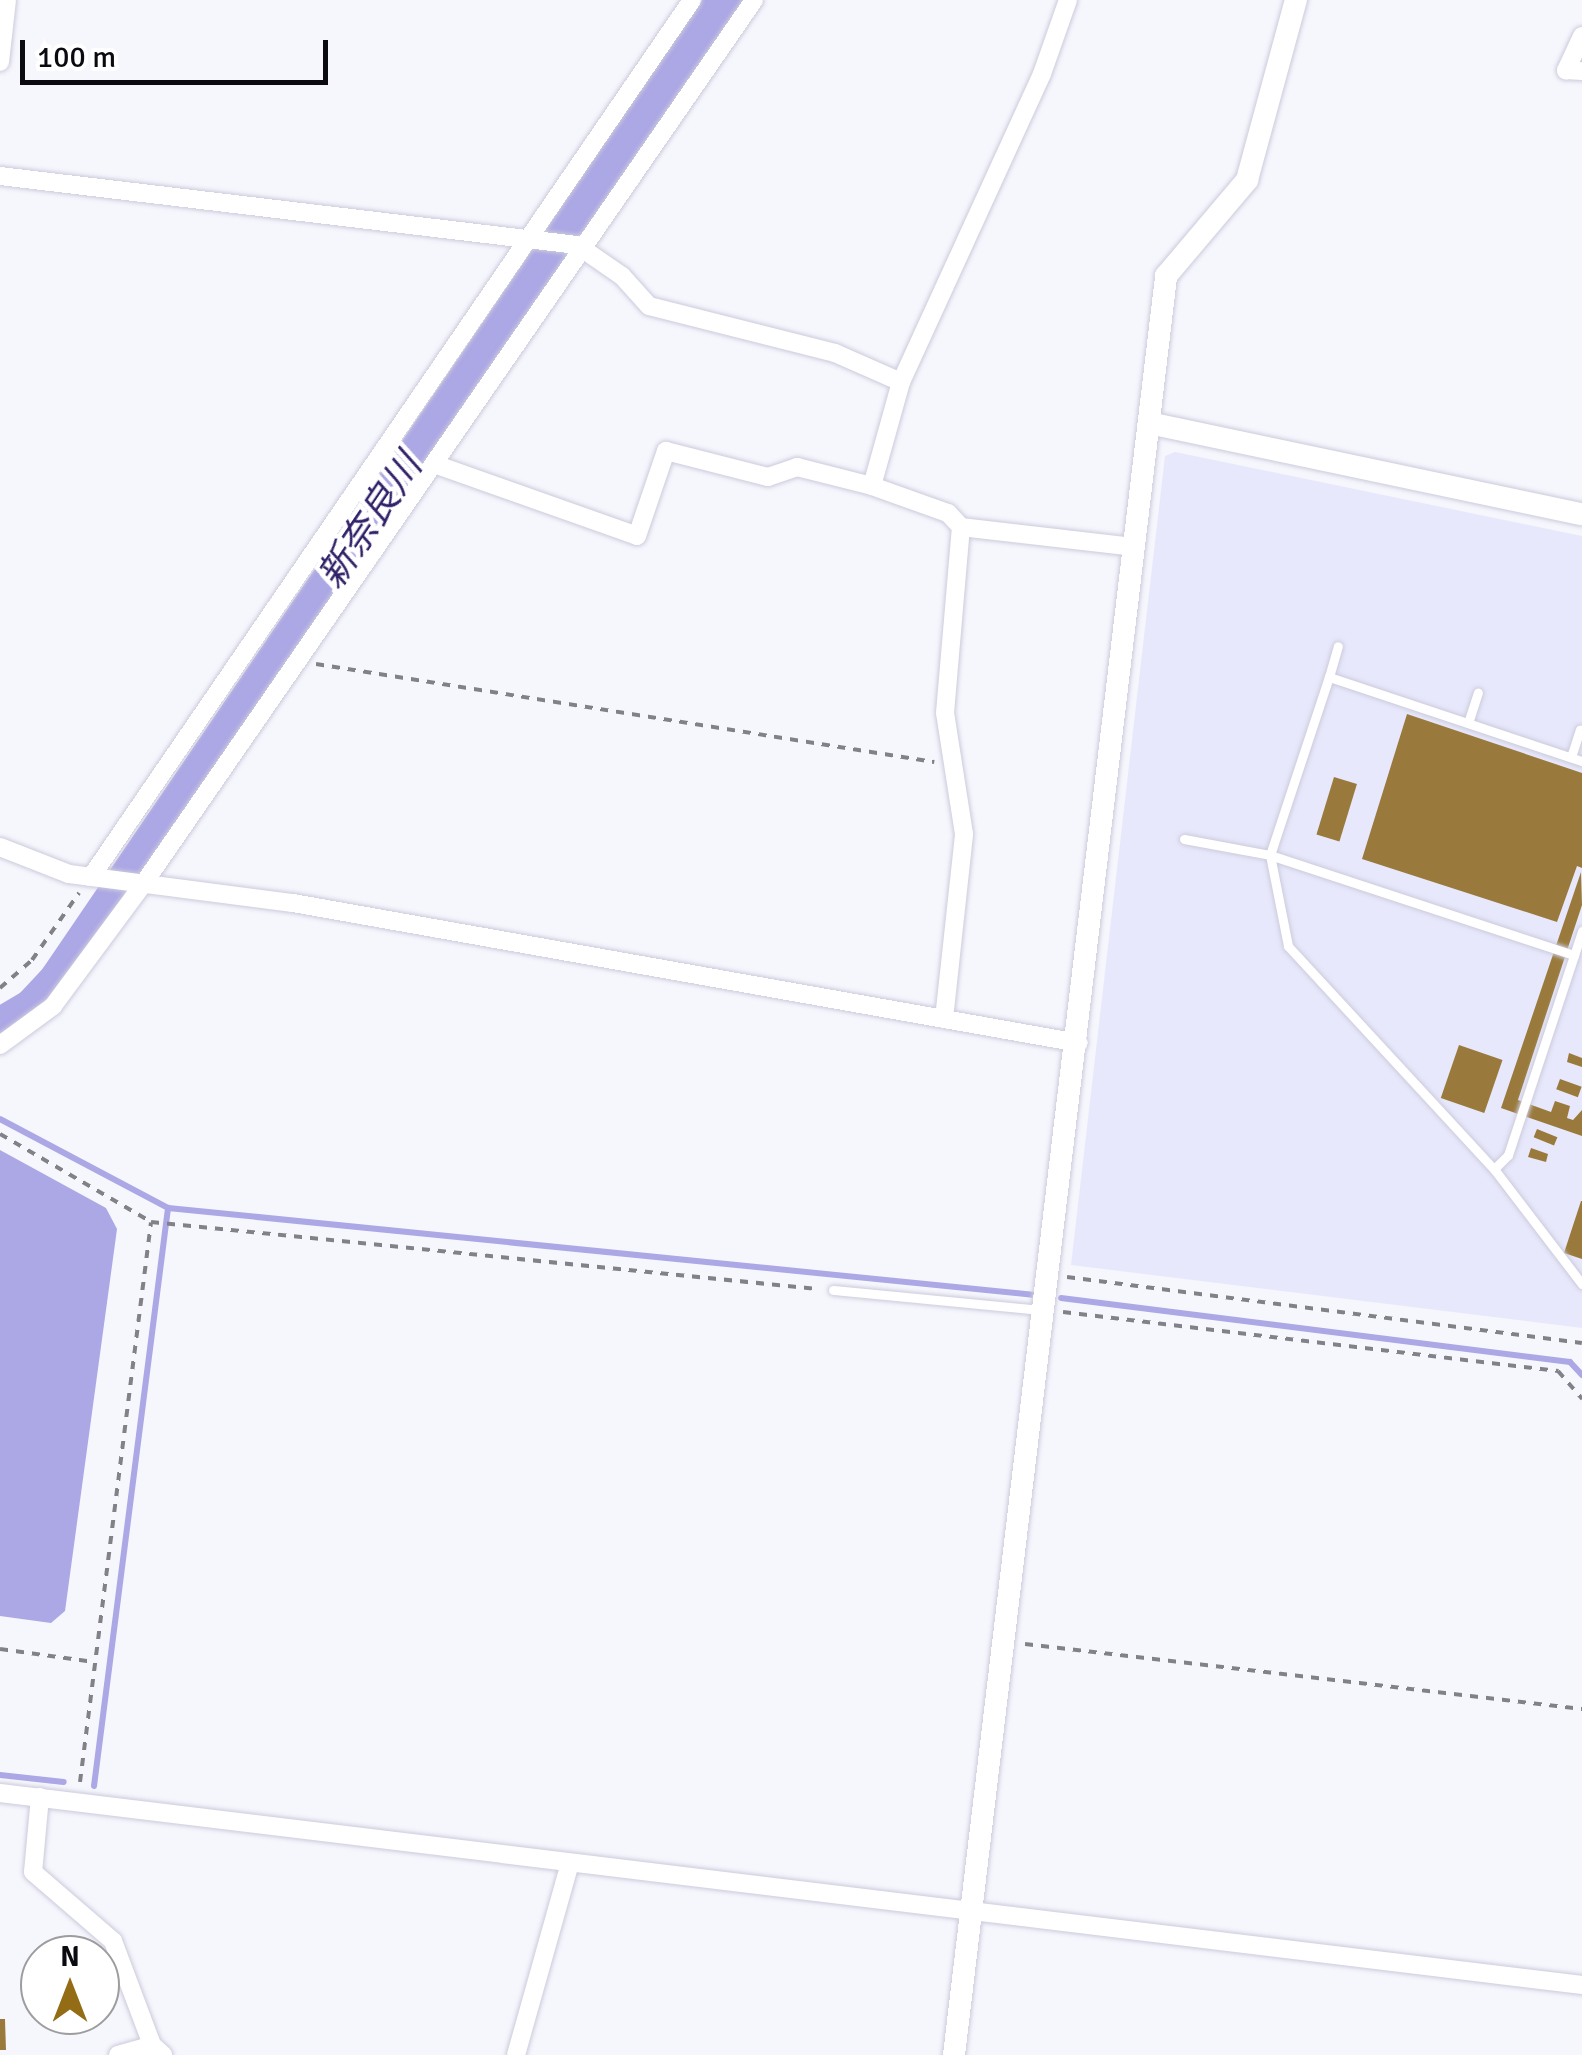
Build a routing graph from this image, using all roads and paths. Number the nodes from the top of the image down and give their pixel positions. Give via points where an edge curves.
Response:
1 (7, 0) edge
2 (692, 0) edge
3 (754, 0) edge
4 (1068, 0) edge
5 (1296, 0) edge
6 (1582, 36) edge
7 (0, 62) edge
8 (1582, 70) edge
9 (0, 176) edge
10 (532, 240) junction
11 (581, 248) junction
12 (901, 382) junction
13 (1150, 423) junction
14 (437, 465) junction
15 (872, 486) junction
16 (1582, 514) edge
17 (961, 528) junction
18 (1134, 547) junction
19 (1338, 646) dead end
20 (301, 662) junction
21 (1329, 677) junction
22 (1478, 693) dead end
23 (1468, 724) junction
24 (1580, 729) edge
25 (1570, 758) junction
26 (1582, 761) edge
27 (954, 765) junction
28 (1184, 839) dead end
29 (0, 847) edge
30 (1270, 856) junction
31 (95, 878) junction
32 (138, 883) junction
33 (1582, 931) edge
34 (1574, 956) junction
35 (0, 988) edge
36 (944, 1019) junction
37 (1079, 1043) junction
38 (0, 1045) edge
39 (0, 1134) edge
40 (1494, 1169) junction
41 (151, 1222) junction
42 (1048, 1274) junction
43 (1582, 1284) edge
44 (833, 1290) joint
45 (1043, 1310) junction
46 (1582, 1342) edge
47 (1582, 1398) edge
48 (1006, 1642) junction
49 (0, 1649) edge
50 (95, 1662) junction
51 (1582, 1710) edge
52 (0, 1793) edge
53 (40, 1797) junction
54 (77, 1802) junction
55 (570, 1863) junction
56 (972, 1912) junction
57 (1582, 1985) edge
58 (157, 2050) edge
59 (118, 2055) edge
60 (516, 2055) edge
61 (954, 2055) edge

1 - 7 street
2 - 10 street
3 - 11 street
4 - 12 street via 1042,74
5 - 13 street via 1247,180 1166,276
6 - 8 street via 1566,70
9 - 10 street
10 - 11 street
10 - 31 street
11 - 12 street via 622,276 649,306 835,353
11 - 14 street
12 - 15 street
13 - 16 street
13 - 18 street
14 - 15 street via 637,536 666,450 768,478 798,467
14 - 20 street
15 - 17 street via 948,513
17 - 18 street
17 - 27 street via 946,659
18 - 37 street
19 - 21 lane
20 - 27 path
20 - 32 street
21 - 23 lane
21 - 30 lane
22 - 23 lane
23 - 25 lane
24 - 25 lane
25 - 26 lane
27 - 36 street via 964,834
28 - 30 lane
29 - 31 street
30 - 34 lane
30 - 40 lane via 1288,946
31 - 32 street
31 - 35 path via 32,960
32 - 36 street via 293,903
32 - 38 street via 53,1006
33 - 34 lane
34 - 40 lane via 1508,1154
36 - 37 street
37 - 42 street
39 - 41 path
40 - 43 lane
41 - 44 path
41 - 50 path
42 - 45 street
42 - 46 path
44 - 45 lane
45 - 47 path via 1558,1371
45 - 48 street
48 - 51 path
48 - 56 street
49 - 50 path
50 - 54 path
52 - 53 street
53 - 54 street
53 - 58 street via 33,1872 113,1940
54 - 55 street
55 - 56 street
55 - 60 street
56 - 57 street
56 - 61 street
58 - 59 street

